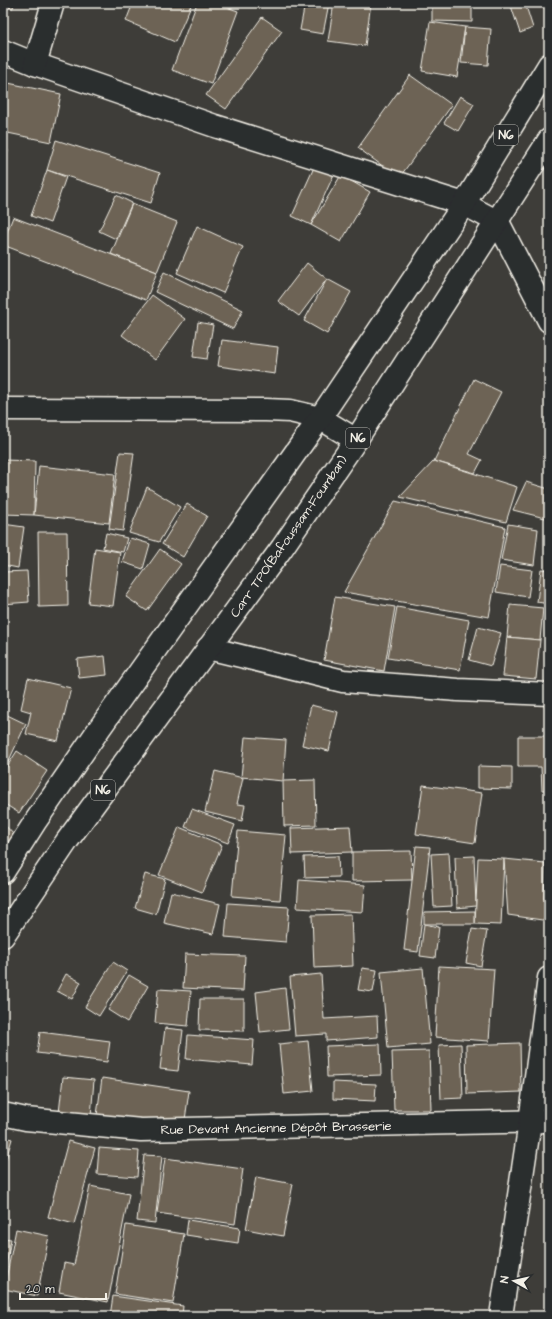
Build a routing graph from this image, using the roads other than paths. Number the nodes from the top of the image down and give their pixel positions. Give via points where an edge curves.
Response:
1 (53, 3) edge
2 (3, 51) edge
3 (35, 64) junction
4 (549, 65) edge
5 (549, 140) edge
6 (464, 204) junction
7 (498, 222) junction
8 (549, 321) edge
9 (3, 409) edge
10 (320, 418) junction
11 (356, 440) junction
12 (208, 648) junction
13 (549, 694) edge
14 (3, 872) edge
15 (3, 936) edge
16 (549, 978) edge
17 (3, 1114) edge
18 (540, 1121) edge
19 (501, 1316) edge

1 - 3 main road
2 - 3 main road
3 - 6 main road via 215,126
4 - 6 main road, N6
5 - 7 main road, N6
6 - 7 main road
6 - 10 main road, N6
7 - 8 main road
7 - 11 main road, Carr TPO(Bafoussam-Foumban) / N6
9 - 10 main road via 266,410 290,411
10 - 11 main road
10 - 14 main road, N6 via 91,741
11 - 12 main road, Carr TPO(Bafoussam-Foumban) / N6 via 282,548
12 - 13 main road via 343,681
12 - 15 main road, N6 via 66,841
16 - 18 main road
17 - 18 main road, Rue Devant Ancienne Dépôt Brasserie via 26,1119 141,1130
18 - 19 main road

